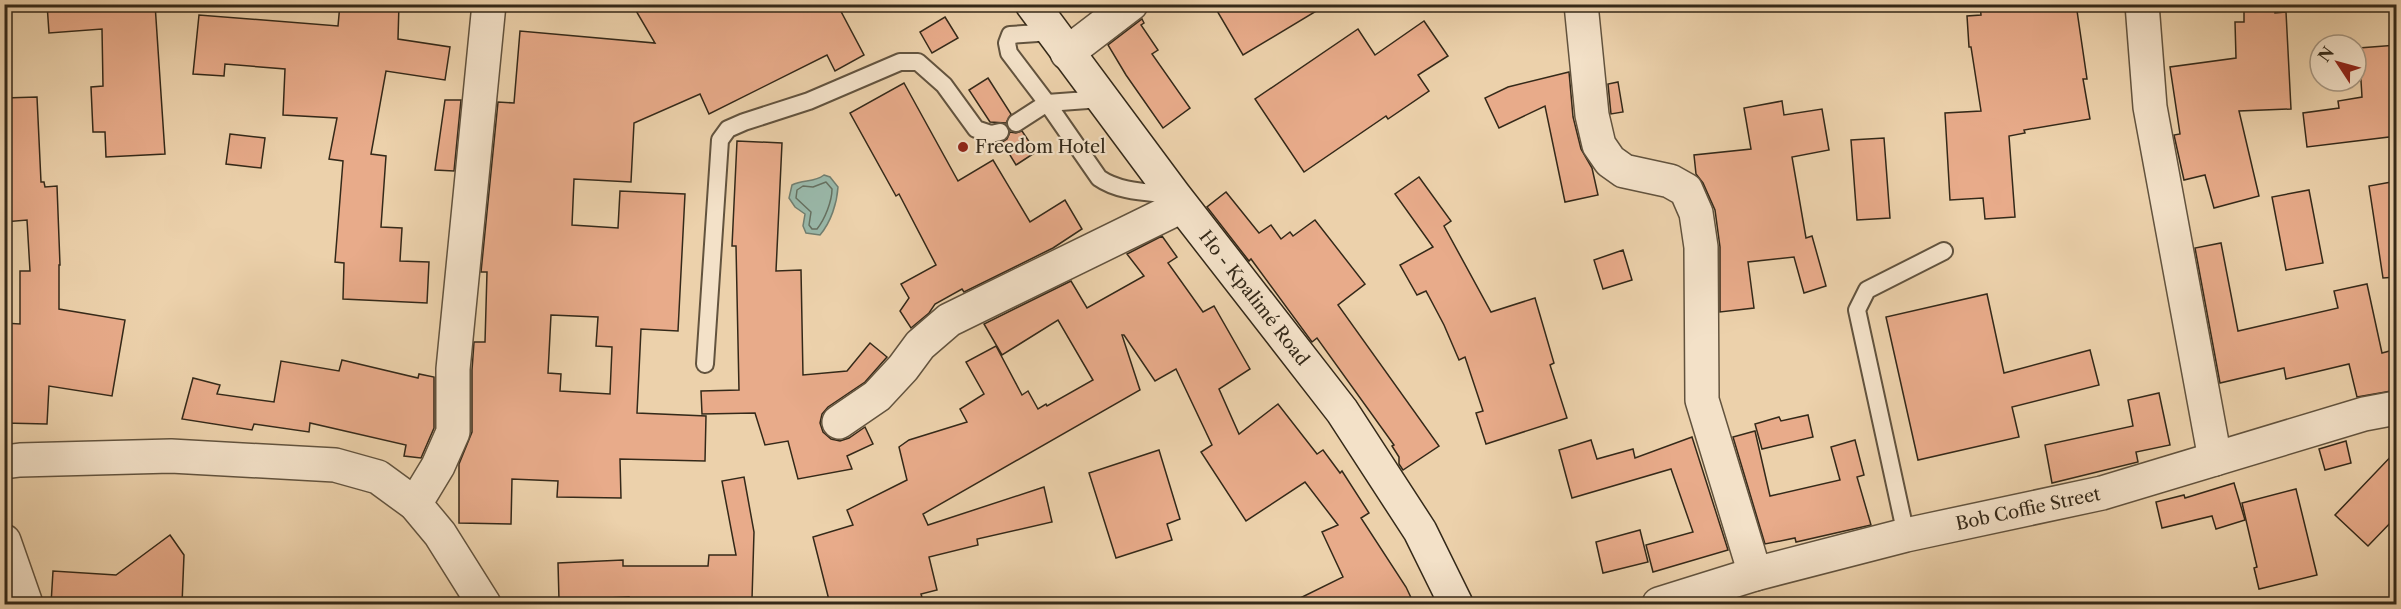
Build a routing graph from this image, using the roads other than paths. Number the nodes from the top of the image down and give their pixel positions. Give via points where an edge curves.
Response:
1 (489, 4) edge
2 (1032, 4) edge
3 (1131, 4) edge
4 (1581, 4) edge
5 (2142, 4) edge
6 (1060, 42) junction
7 (1101, 99) junction
8 (1047, 103) junction
9 (1016, 123) dead end
10 (1000, 132) dead end
11 (1178, 201) junction
12 (1944, 251) dead end
13 (705, 364) dead end
14 (2397, 408) edge
15 (839, 422) dead end
16 (2215, 459) junction
17 (4, 462) edge
18 (415, 504) junction
19 (1906, 536) junction
20 (4, 541) edge
21 (1755, 574) junction
22 (26, 604) edge
23 (484, 604) edge
24 (1456, 604) edge
25 (1659, 604) edge

1 - 18 street via 453,369 453,432
2 - 6 street, Ho - Kpalimé Road
3 - 6 street
4 - 21 street via 1592,115 1599,145 1624,171 1670,181 1686,190 1696,213 1701,247 1702,400
5 - 16 street via 2150,107
6 - 7 street, Ho - Kpalimé Road
6 - 8 lane via 1010,35 1007,43 1010,53
7 - 8 lane
7 - 11 street, Ho - Kpalimé Road
8 - 9 lane
8 - 11 lane via 1099,178 1108,184
10 - 13 lane via 991,134 976,129 944,85 918,62 900,62 809,102 728,129 720,140
11 - 15 street via 949,320 920,345 877,396
11 - 24 street, Ho - Kpalimé Road via 1342,411 1420,531
12 - 19 lane via 1867,290 1857,310
14 - 16 street, Bob Coffie Street via 2364,414
16 - 19 street, Bob Coffie Street via 2102,493
17 - 18 street via 171,456 334,465 378,477
18 - 23 street via 440,534
19 - 21 street, Bob Coffie Street
20 - 22 street
21 - 25 street, Bob Coffie Street

